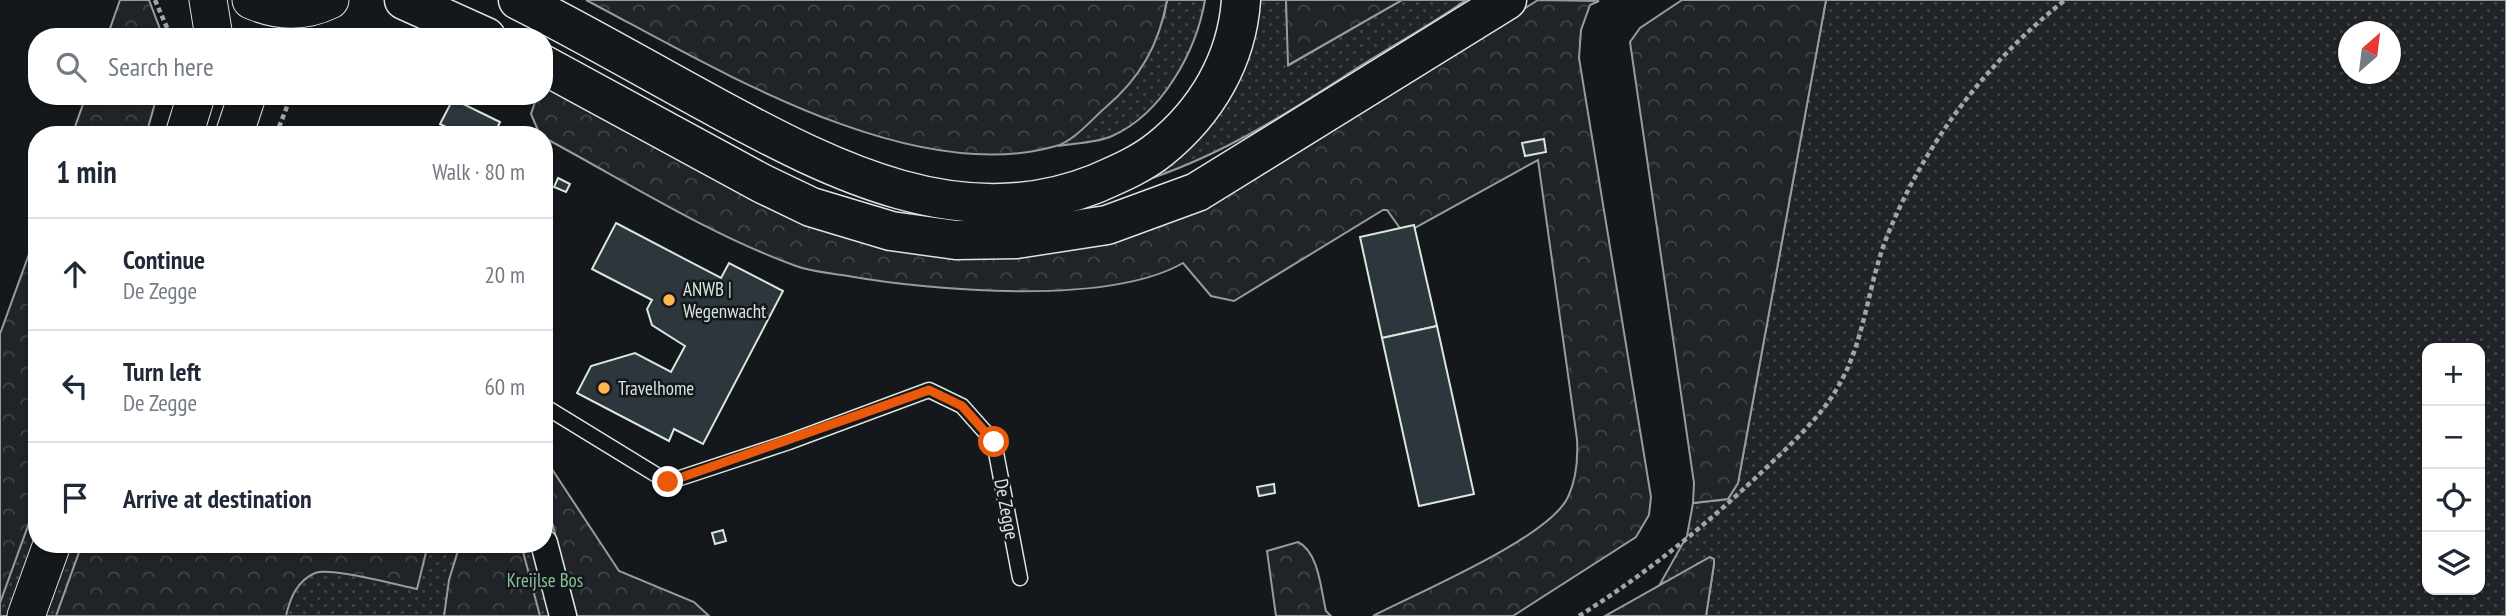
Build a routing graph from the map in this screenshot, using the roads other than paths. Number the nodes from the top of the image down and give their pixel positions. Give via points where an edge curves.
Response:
1 (330, 0) edge
2 (404, 0) edge
3 (518, 0) edge
4 (1241, 0) edge
5 (1507, 0) edge
6 (272, 15) edge
7 (466, 28) edge
8 (553, 70) edge
9 (193, 105) edge
10 (244, 105) edge
11 (187, 126) edge
12 (237, 126) edge
13 (553, 412) edge
14 (49, 553) edge
15 (547, 553) edge
16 (1020, 578) dead end
17 (26, 616) edge
18 (563, 616) edge

1 - 6 main road via 306,10
2 - 7 highway
3 - 4 highway via 816,160 905,192 976,203 1058,196 1143,162 1183,130 1217,84 1235,37
5 - 8 highway via 1197,191 1107,225 1016,239 956,240 891,231 811,206
9 - 11 main road
10 - 12 main road
13 - 16 lane, De Zegge via 668,482 929,390 962,406 994,442
14 - 17 main road
15 - 18 street

